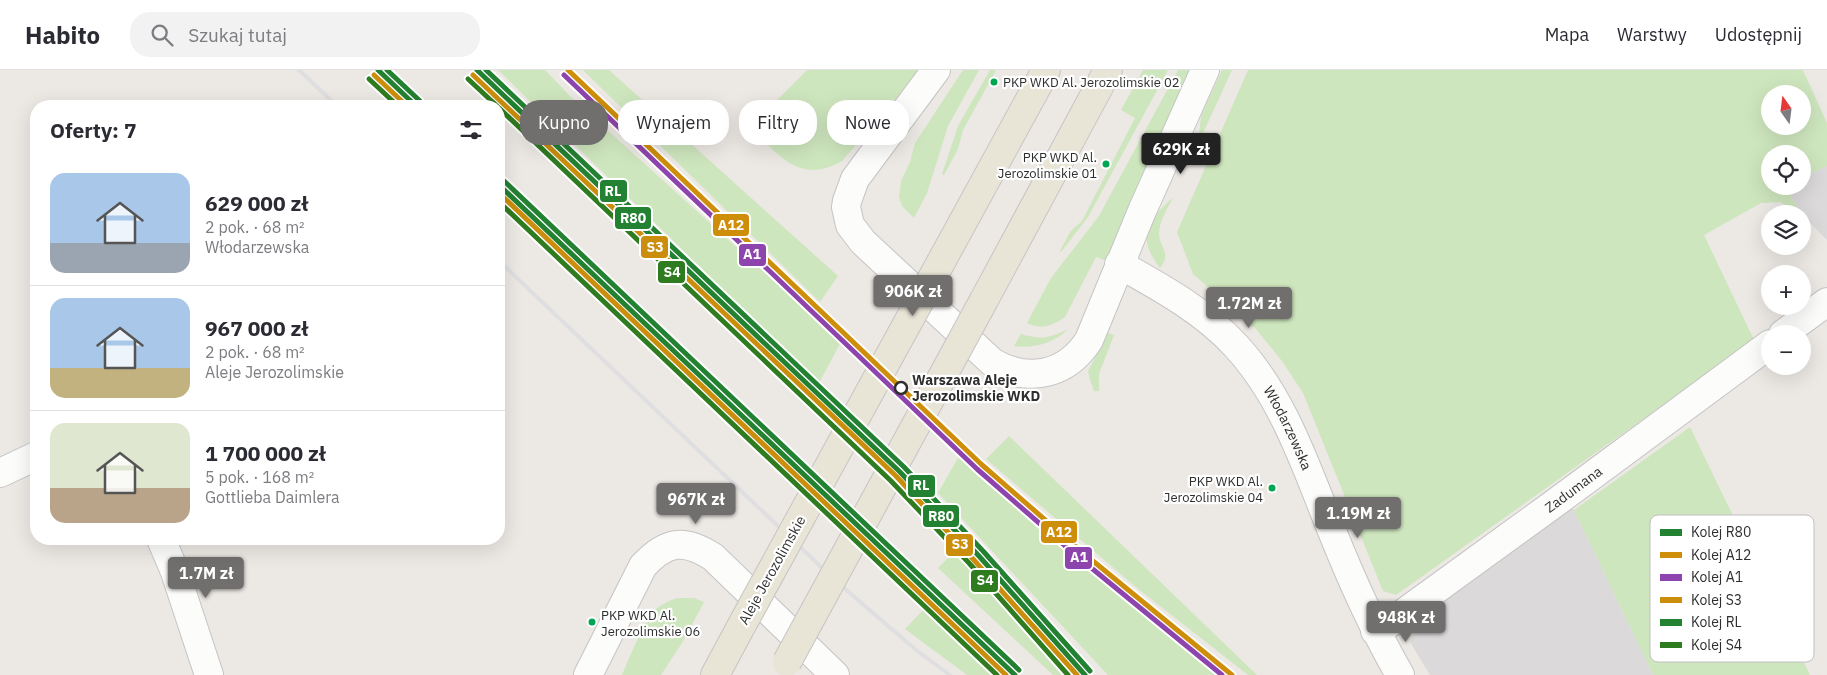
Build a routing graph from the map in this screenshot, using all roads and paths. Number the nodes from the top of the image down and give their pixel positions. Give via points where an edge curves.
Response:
1 (936, 70) edge
2 (1046, 70) edge
3 (1108, 70) edge
4 (1205, 70) edge
5 (1119, 264) junction
6 (1827, 302) edge
7 (1796, 325) edge
8 (1761, 351) edge
9 (30, 459) edge
10 (0, 473) edge
11 (164, 545) edge
12 (1375, 631) junction
13 (783, 668) edge
14 (209, 675) edge
15 (588, 675) edge
16 (715, 675) edge
17 (835, 675) edge
18 (1400, 675) edge

1 - 5 street via 855,180 846,207 850,224 863,242 992,362 1003,369 1023,374 1045,373 1066,364 1084,348
2 - 16 main road, Aleje Jerozolimskie, bridge
3 - 13 main road, bridge
4 - 5 street
5 - 12 street, Włodarzewska via 1205,317 1237,347 1265,382 1280,408
6 - 7 street
8 - 12 street, Zadumana
9 - 10 street
11 - 14 street
12 - 18 street, Włodarzewska
15 - 17 street via 643,566 656,552 680,545 697,547 713,557

